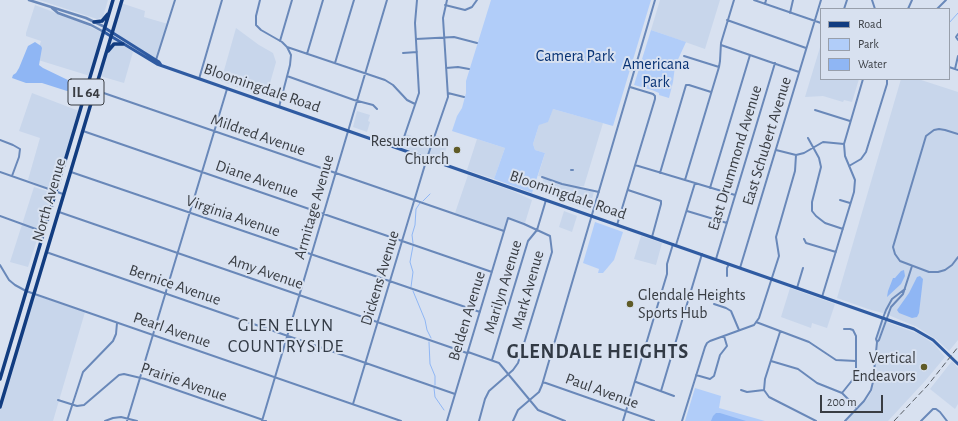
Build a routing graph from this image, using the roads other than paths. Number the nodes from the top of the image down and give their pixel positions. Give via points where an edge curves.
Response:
1 (29, 0) edge
2 (113, 0) edge
3 (122, 0) edge
4 (175, 0) edge
5 (222, 0) edge
6 (260, 0) edge
7 (292, 0) edge
8 (323, 0) edge
9 (354, 0) edge
10 (387, 0) edge
11 (417, 0) edge
12 (447, 0) edge
13 (477, 0) edge
14 (655, 0) edge
15 (734, 0) edge
16 (754, 0) edge
17 (766, 0) edge
18 (793, 0) edge
19 (821, 0) edge
20 (946, 0) edge
21 (765, 4) junction
22 (445, 5) junction
23 (112, 6) junction
24 (51, 8) junction
25 (938, 8) edge
26 (790, 13) junction
27 (728, 20) junction
28 (814, 21) junction
29 (94, 22) junction
30 (820, 24) edge
31 (105, 30) junction
32 (112, 34) junction
33 (958, 34) edge
34 (444, 37) junction
35 (416, 39) junction
36 (280, 40) junction
37 (958, 40) edge
38 (477, 42) dead end
39 (123, 44) junction
40 (721, 45) junction
41 (287, 47) junction
42 (806, 48) junction
43 (417, 52) junction
44 (402, 53) dead end
45 (106, 54) junction
46 (307, 54) junction
47 (750, 55) junction
48 (684, 56) dead end
49 (958, 56) edge
50 (156, 60) junction
51 (775, 63) junction
52 (161, 64) junction
53 (335, 64) junction
54 (719, 67) junction
55 (446, 68) junction
56 (469, 70) dead end
57 (956, 70) edge
58 (799, 72) junction
59 (365, 74) junction
60 (287, 76) junction
61 (198, 79) junction
62 (863, 80) edge
63 (887, 80) edge
64 (630, 87) junction
65 (227, 89) junction
66 (95, 90) junction
67 (711, 92) junction
68 (448, 93) junction
69 (464, 97) dead end
70 (357, 101) junction
71 (415, 104) junction
72 (279, 107) junction
73 (377, 109) dead end
74 (815, 110) dead end
75 (850, 121) junction
76 (83, 131) junction
77 (214, 131) junction
78 (348, 131) junction
79 (958, 134) edge
80 (808, 138) dead end
81 (0, 140) edge
82 (844, 144) junction
83 (813, 148) junction
84 (400, 149) junction
85 (776, 150) junction
86 (796, 155) junction
87 (427, 158) junction
88 (635, 165) junction
89 (849, 166) junction
90 (0, 172) edge
91 (70, 172) junction
92 (202, 172) junction
93 (336, 173) junction
94 (660, 173) junction
95 (12, 176) junction
96 (542, 177) dead end
97 (685, 180) junction
98 (695, 183) junction
99 (710, 188) junction
100 (628, 190) junction
101 (56, 191) junction
102 (599, 192) junction
103 (64, 194) junction
104 (735, 195) junction
105 (415, 200) junction
106 (546, 200) junction
107 (840, 200) dead end
108 (851, 203) junction
109 (686, 211) junction
110 (58, 212) junction
111 (190, 212) junction
112 (323, 214) junction
113 (0, 216) edge
114 (592, 216) junction
115 (727, 223) junction
116 (617, 225) junction
117 (843, 228) junction
118 (504, 230) junction
119 (537, 230) junction
120 (44, 232) junction
121 (652, 237) junction
122 (804, 239) dead end
123 (402, 241) junction
124 (675, 245) junction
125 (46, 252) junction
126 (836, 252) junction
127 (178, 253) junction
128 (312, 254) junction
129 (702, 254) junction
130 (958, 257) edge
131 (716, 259) junction
132 (729, 264) junction
133 (0, 265) edge
134 (912, 266) junction
135 (740, 268) junction
136 (803, 268) dead end
137 (492, 272) junction
138 (727, 276) dead end
139 (772, 279) junction
140 (390, 282) junction
141 (797, 288) junction
142 (26, 290) junction
143 (34, 293) junction
144 (165, 293) junction
145 (300, 295) junction
146 (822, 297) junction
147 (714, 304) dead end
148 (480, 312) junction
149 (884, 318) junction
150 (378, 322) junction
151 (756, 322) junction
152 (117, 323) junction
153 (844, 329) dead end
154 (739, 330) junction
155 (780, 332) junction
156 (153, 335) junction
157 (877, 335) junction
158 (287, 336) junction
159 (724, 336) junction
160 (881, 336) junction
161 (877, 342) junction
162 (468, 352) junction
163 (492, 360) junction
164 (771, 361) junction
165 (856, 361) junction
166 (366, 363) junction
167 (957, 363) edge
168 (509, 374) junction
169 (696, 375) junction
170 (275, 377) junction
171 (140, 378) junction
172 (0, 379) edge
173 (543, 382) junction
174 (635, 382) junction
175 (741, 390) dead end
176 (764, 390) junction
177 (661, 391) junction
178 (842, 393) junction
179 (455, 394) junction
180 (674, 396) dead end
181 (58, 400) dead end
182 (529, 400) junction
183 (353, 404) junction
184 (72, 405) junction
185 (0, 407) edge
186 (857, 408) junction
187 (626, 411) junction
188 (128, 420) edge
189 (262, 420) edge
190 (397, 420) edge
191 (559, 420) edge
192 (68, 421) edge
193 (105, 421) edge
194 (137, 421) edge
195 (266, 421) edge
196 (402, 421) edge
197 (447, 421) edge
198 (479, 421) edge
199 (512, 421) edge
200 (565, 421) edge
201 (623, 421) edge
202 (654, 421) edge
203 (682, 421) edge
204 (816, 421) edge
205 (845, 421) edge
206 (921, 421) edge
207 (947, 421) edge

1 - 24 street, Bloomingdale Road
2 - 23 main road, North Avenue / IL 64
3 - 32 main road, North Avenue / IL 64
4 - 50 street
5 - 61 street
6 - 36 street via 256,25
7 - 36 street
8 - 46 street
9 - 53 street
10 - 59 street, Armitage Avenue
11 - 35 street via 414,18
12 - 22 street, Dickens Avenue
13 - 22 street via 467,10
14 - 64 street
15 - 27 street
16 - 21 street
17 - 21 street
18 - 26 street
19 - 28 street, East Schubert Avenue
20 - 25 street
21 - 26 street
22 - 34 street, Dickens Avenue
23 - 29 main road via 104,19
23 - 31 main road, North Avenue / IL 64
24 - 29 street, Bloomingdale Road
24 - 31 street, Bloomingdale Road
26 - 28 street
27 - 40 street
27 - 42 street
28 - 30 street
28 - 42 street, East Schubert Avenue
29 - 31 street, Bloomingdale Road
31 - 32 main road, Bloomingdale Road
31 - 101 main road, North Avenue / IL 64
32 - 39 main road, Bloomingdale Road
32 - 45 main road, North Avenue / IL 64
32 - 50 main road, Bloomingdale Road
33 - 37 street
34 - 35 street
34 - 38 street via 458,37
34 - 55 street, Dickens Avenue
35 - 43 street
36 - 41 street
39 - 45 main road via 114,44
39 - 52 main road, Bloomingdale Road via 152,62
40 - 47 street
40 - 54 street
41 - 46 street
41 - 60 street via 291,55
42 - 58 street, East Schubert Avenue
43 - 44 street
43 - 71 street via 419,91
45 - 66 main road, North Avenue / IL 64
46 - 53 street
47 - 51 street
47 - 99 street
48 - 54 street
49 - 57 street
50 - 52 main road, Bloomingdale Road
51 - 58 street
51 - 104 street, East Drummond Avenue
52 - 61 main road, Bloomingdale Road
53 - 59 street
54 - 67 street
55 - 56 street via 458,67
55 - 68 street, Dickens Avenue
58 - 85 street, East Schubert Avenue
59 - 70 street, Armitage Avenue
59 - 71 street via 389,82 407,100
60 - 70 street
60 - 72 street
61 - 65 main road, Bloomingdale Road
62 - 75 street
63 - 89 street via 866,152 862,159
64 - 88 street via 655,96
64 - 102 street
65 - 72 main road, Bloomingdale Road
65 - 77 street
66 - 76 main road, North Avenue / IL 64
66 - 77 street, Mildred Avenue
67 - 94 street via 687,85
67 - 97 street
68 - 69 street
68 - 87 street, Dickens Avenue
70 - 73 street
70 - 78 street, Armitage Avenue
71 - 84 street
72 - 78 main road, Bloomingdale Road
74 - 75 street
75 - 82 street
76 - 91 main road, North Avenue / IL 64
76 - 92 street, Diane Avenue
77 - 92 street
77 - 93 street, Mildred Avenue
78 - 84 main road, Bloomingdale Road
78 - 93 street, Armitage Avenue
79 - 134 street via 939,129 929,133 924,141 893,245 897,259
80 - 83 street
81 - 95 street via 20,149
82 - 83 street via 824,142
82 - 89 street
83 - 86 street
83 - 117 street via 821,167 812,211 825,223
84 - 87 main road, Bloomingdale Road
85 - 86 street
85 - 135 street, East Schubert Avenue
86 - 139 street via 795,171 776,237 779,256
87 - 105 street, Dickens Avenue
87 - 106 main road, Bloomingdale Road
88 - 94 street
88 - 100 street
89 - 108 street via 855,185
90 - 95 street
91 - 103 main road, North Avenue / IL 64
91 - 111 street, Virginia Avenue
92 - 111 street
92 - 112 street, Diane Avenue
93 - 105 street, Mildred Avenue
93 - 112 street, Armitage Avenue
94 - 97 street
95 - 101 street
96 - 102 street
97 - 98 street
98 - 99 street
98 - 109 street
99 - 104 street
100 - 116 street
100 - 121 street via 661,201
101 - 103 street
101 - 120 main road, North Avenue / IL 64
102 - 114 street
103 - 110 main road, North Avenue / IL 64
104 - 115 street, East Drummond Avenue
105 - 118 street, Mildred Avenue
105 - 123 street, Dickens Avenue
106 - 114 main road, Bloomingdale Road
106 - 119 street, Marilyn Avenue
107 - 108 street
108 - 117 street
109 - 115 street
109 - 124 street
110 - 125 main road, North Avenue / IL 64
110 - 127 street, Amy Avenue
111 - 127 street
111 - 128 street, Virginia Avenue
112 - 123 street, Diane Avenue
112 - 128 street, Armitage Avenue
113 - 120 street
114 - 116 main road, Bloomingdale Road
114 - 173 street
115 - 131 street, East Drummond Avenue
116 - 121 main road, Bloomingdale Road
117 - 126 street
118 - 119 street, Belden Avenue via 508,218
118 - 137 street, Belden Avenue
119 - 163 street, Marilyn Avenue via 528,241
119 - 168 street, Mark Avenue via 550,236 552,252 518,363
120 - 142 main road, North Avenue / IL 64
121 - 124 main road, Bloomingdale Road
122 - 126 street via 806,243
123 - 137 street, Diane Avenue
123 - 140 street, Dickens Avenue
124 - 129 main road, Bloomingdale Road
124 - 174 street via 667,264 667,274
125 - 143 main road, North Avenue / IL 64
125 - 144 street, Bernice Avenue
126 - 146 street
127 - 144 street
127 - 145 street, Amy Avenue
128 - 140 street, Virginia Avenue
128 - 145 street, Armitage Avenue
129 - 131 main road, Bloomingdale Road
129 - 177 street
130 - 134 street via 949,267 938,272 929,272
131 - 132 main road, Bloomingdale Road
132 - 135 main road, Bloomingdale Road
132 - 138 street
133 - 142 street, Pearl Avenue via 15,286
134 - 149 street via 903,294
135 - 139 main road, Bloomingdale Road
136 - 141 street
137 - 148 street, Belden Avenue
139 - 141 main road, Bloomingdale Road
139 - 151 street
140 - 148 street, Virginia Avenue
140 - 150 street, Dickens Avenue
141 - 146 main road, Bloomingdale Road
142 - 143 street, Pearl Avenue
142 - 172 main road, North Avenue / IL 64
143 - 152 street, Pearl Avenue
143 - 185 main road, North Avenue / IL 64
144 - 156 street
144 - 158 street, Bernice Avenue
145 - 150 street, Amy Avenue
145 - 158 street, Armitage Avenue
146 - 149 main road, Bloomingdale Road
147 - 154 street via 731,311
148 - 162 street, Belden Avenue
149 - 157 street
149 - 160 street
149 - 167 main road, Bloomingdale Road via 924,333
150 - 162 street, Amy Avenue
150 - 166 street, Dickens Avenue
151 - 154 street
151 - 155 street
152 - 156 street, Pearl Avenue
152 - 184 street via 113,341 83,372
153 - 165 street via 850,329 855,333
154 - 159 street
155 - 164 street
155 - 165 street via 809,342 836,360
156 - 170 street, Pearl Avenue
156 - 171 street
157 - 160 street
157 - 161 street
158 - 166 street, Bernice Avenue
158 - 170 street, Armitage Avenue
159 - 169 street via 707,343
159 - 169 street via 727,346 720,355 714,376 710,379
160 - 161 street
161 - 186 street via 872,386 868,396
162 - 163 street, Amy Avenue
162 - 179 street, Belden Avenue
163 - 168 street, Amy Avenue via 502,365
164 - 176 street
164 - 178 street via 798,369 815,381
165 - 178 street via 854,378
166 - 179 street, Bernice Avenue
166 - 183 street, Dickens Avenue
168 - 182 street, Amy Avenue
168 - 198 street, Mark Avenue via 488,393
169 - 203 street
170 - 183 street, Pearl Avenue
170 - 189 street, Armitage Avenue
171 - 184 street, Prairie Avenue via 127,374 119,375 84,405
171 - 188 street
171 - 189 street, Prairie Avenue
173 - 182 street via 540,390
173 - 187 street, Paul Avenue
174 - 177 street
174 - 187 street
175 - 176 street
176 - 204 street via 769,397
177 - 180 street
178 - 186 street
179 - 197 street, Belden Avenue
181 - 184 street
182 - 191 street, Amy Avenue via 540,412
182 - 199 street via 518,410
183 - 190 street, Pearl Avenue
184 - 192 street
186 - 205 street
187 - 201 street
187 - 202 street, Paul Avenue
188 - 193 street via 116,417
188 - 194 street
189 - 195 street, Prairie Avenue
190 - 196 street, Pearl Avenue
191 - 200 street, Amy Avenue
206 - 207 street via 936,408

